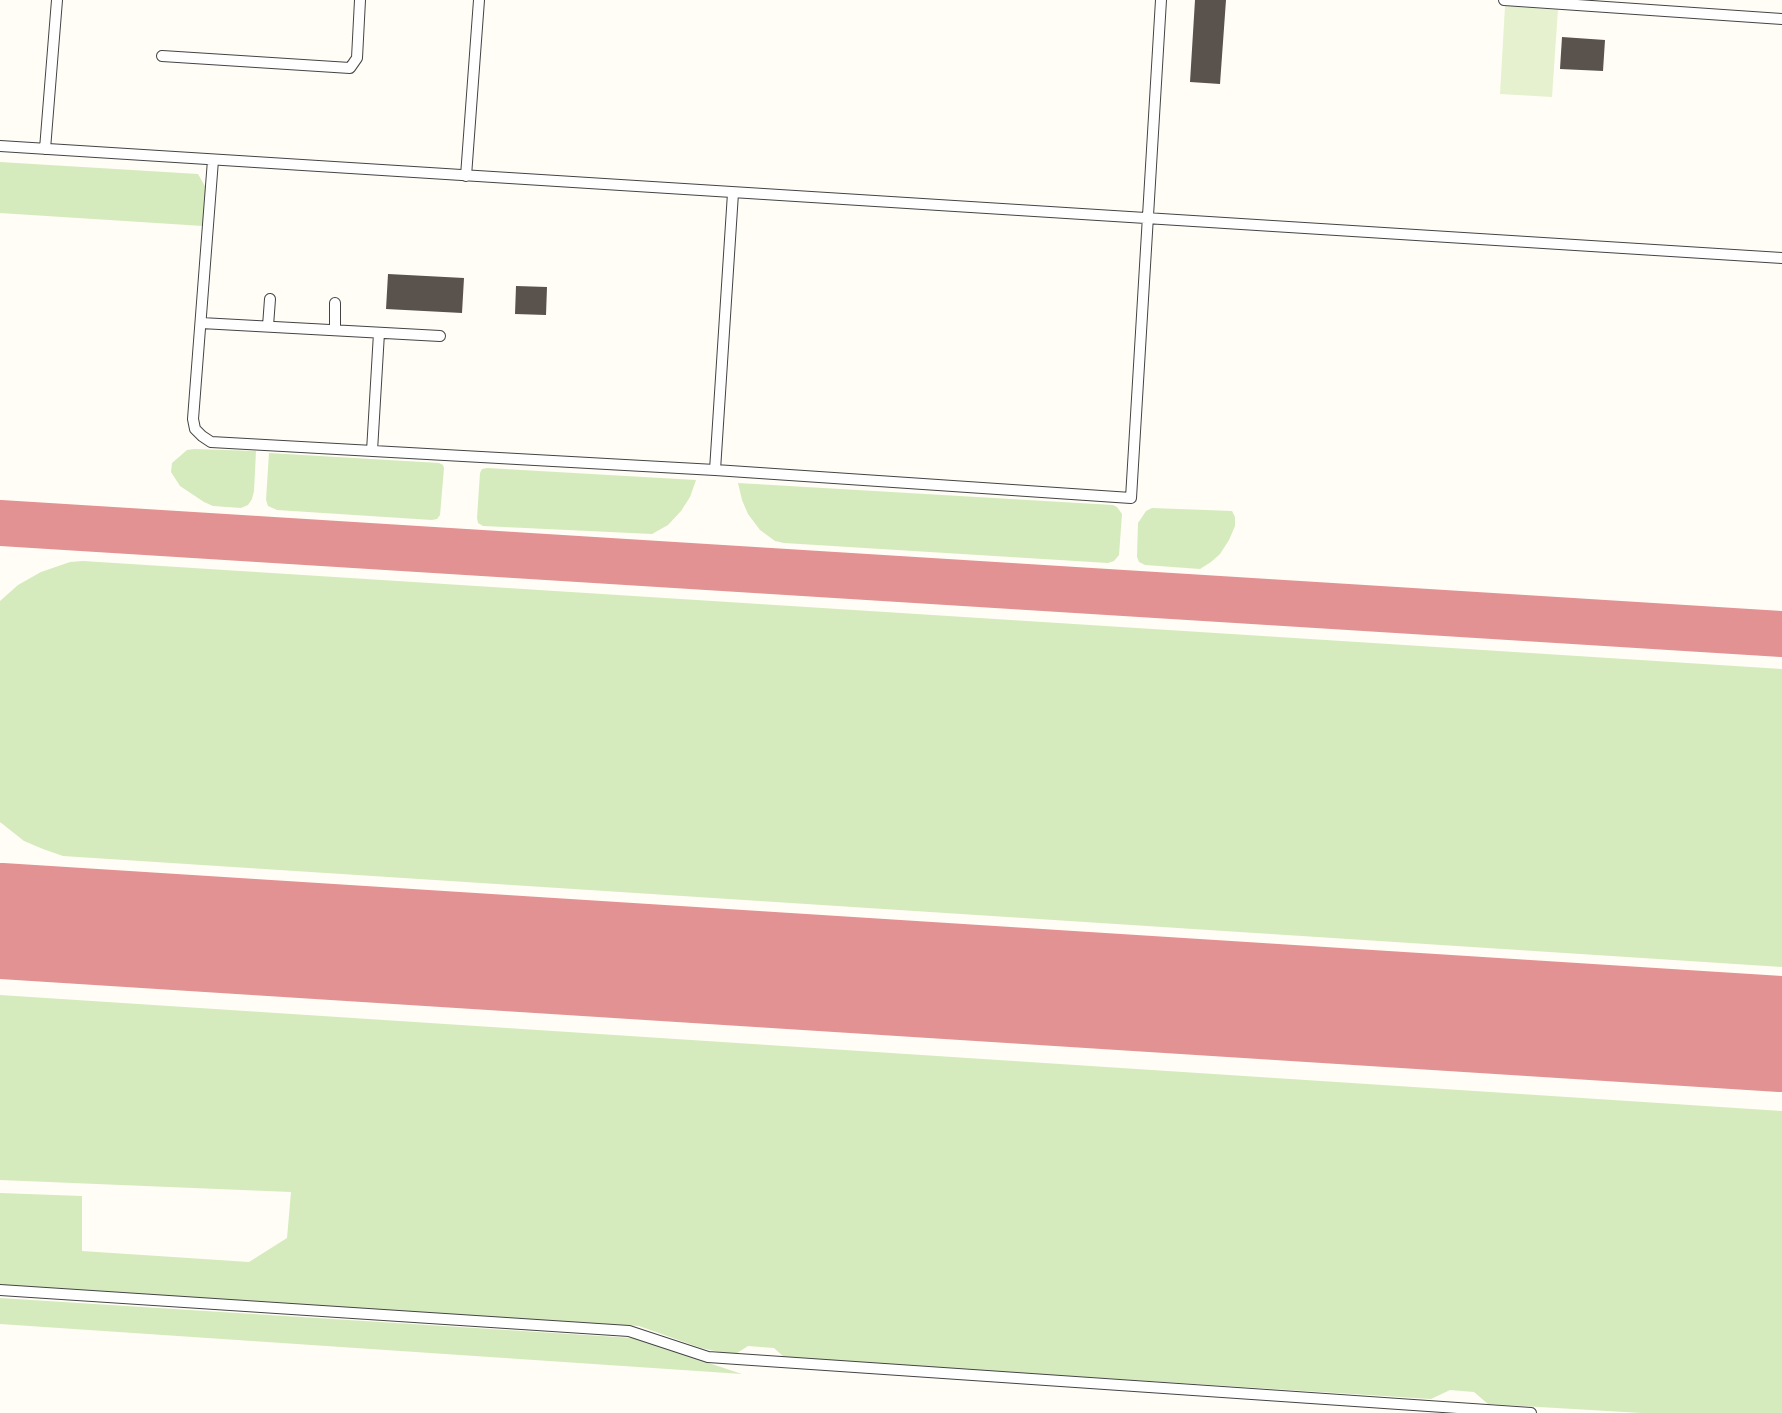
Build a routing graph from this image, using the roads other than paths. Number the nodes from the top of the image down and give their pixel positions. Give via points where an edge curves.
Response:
1 (56, 0) edge
2 (360, 0) edge
3 (479, 0) edge
4 (1162, 0) edge
5 (1504, 0) edge
6 (1782, 19) edge
7 (162, 56) dead end
8 (0, 146) edge
9 (45, 149) junction
10 (213, 160) junction
11 (466, 176) junction
12 (733, 193) junction
13 (1149, 217) junction
14 (1782, 258) edge
15 (270, 299) dead end
16 (335, 303) dead end
17 (201, 322) junction
18 (268, 326) junction
19 (334, 330) junction
20 (379, 333) junction
21 (440, 336) dead end
22 (372, 451) junction
23 (715, 470) junction
24 (0, 1290) edge
25 (1531, 1413) edge

1 - 9 lane
2 - 7 lane via 357,58 350,68
3 - 11 lane
4 - 13 lane
5 - 6 lane
8 - 9 lane
9 - 10 lane
10 - 11 lane
10 - 17 lane
11 - 12 lane
12 - 13 lane
12 - 23 lane
13 - 14 lane
13 - 23 lane via 1132,498
15 - 18 lane
16 - 19 lane
17 - 18 lane
17 - 22 lane via 194,419 202,436 211,442
18 - 19 lane
19 - 20 lane
20 - 21 lane
20 - 22 lane
22 - 23 lane
24 - 25 lane via 629,1331 708,1357

